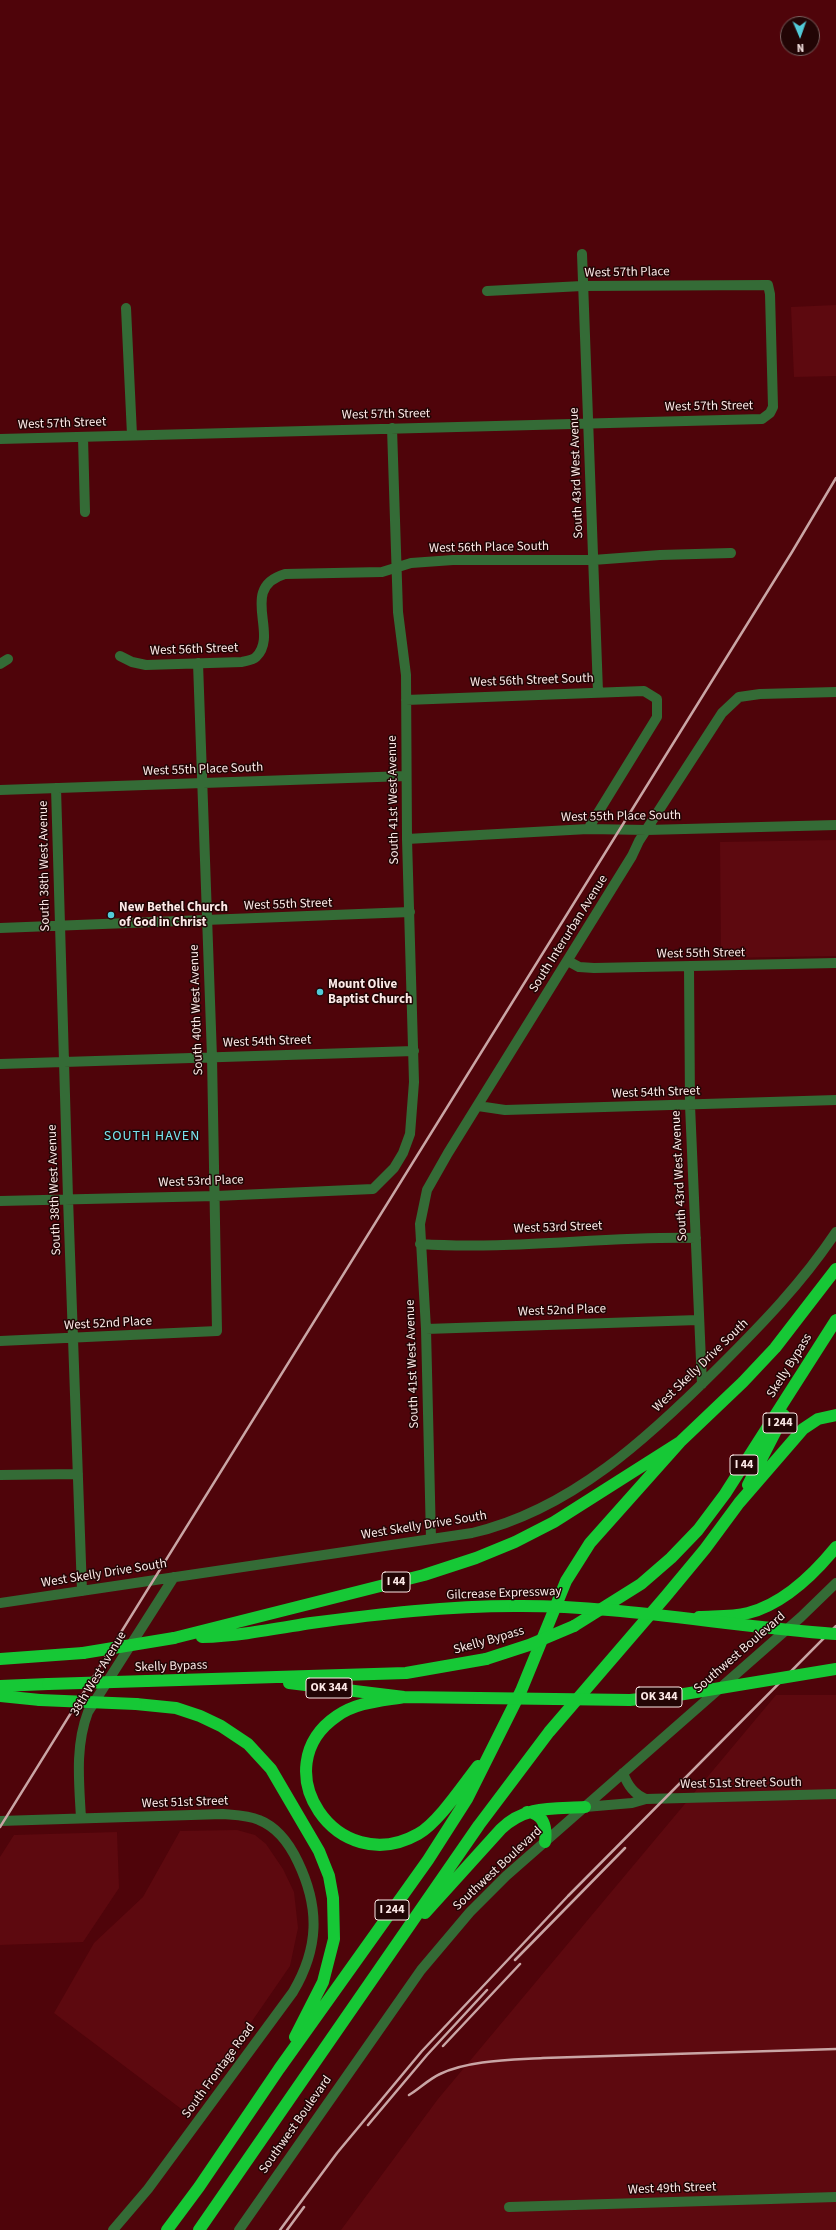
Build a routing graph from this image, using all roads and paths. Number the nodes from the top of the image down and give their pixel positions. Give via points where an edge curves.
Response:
1 (582, 254) dead end
2 (582, 286) junction
3 (487, 291) dead end
4 (126, 308) dead end
5 (770, 413) joint
6 (588, 423) junction
7 (392, 428) junction
8 (132, 435) junction
9 (82, 437) junction
10 (0, 439) edge
11 (85, 512) dead end
12 (731, 553) dead end
13 (594, 560) junction
14 (396, 569) junction
15 (262, 598) joint
16 (120, 656) dead end
17 (198, 663) junction
18 (598, 692) junction
19 (836, 692) edge
20 (406, 700) junction
21 (406, 776) junction
22 (204, 783) junction
23 (56, 788) junction
24 (0, 790) edge
25 (836, 825) edge
26 (588, 829) junction
27 (647, 830) junction
28 (407, 839) junction
29 (410, 912) junction
30 (207, 921) junction
31 (60, 926) junction
32 (0, 928) edge
33 (568, 961) junction
34 (836, 964) edge
35 (689, 967) junction
36 (414, 1051) junction
37 (212, 1057) junction
38 (63, 1061) junction
39 (0, 1064) edge
40 (836, 1100) edge
41 (690, 1105) junction
42 (478, 1106) junction
43 (394, 1168) joint
44 (427, 1190) joint
45 (216, 1196) junction
46 (68, 1198) junction
47 (0, 1201) edge
48 (836, 1232) edge
49 (696, 1238) junction
50 (420, 1244) junction
51 (836, 1269) edge
52 (698, 1320) junction
53 (836, 1320) edge
54 (426, 1329) junction
55 (217, 1331) joint
56 (73, 1339) junction
57 (0, 1341) edge
58 (821, 1344) junction
59 (702, 1384) junction
60 (836, 1415) edge
61 (680, 1442) junction
62 (78, 1474) junction
63 (0, 1475) edge
64 (739, 1502) junction
65 (431, 1538) junction
66 (836, 1547) edge
67 (174, 1577) junction
68 (836, 1583) edge
69 (82, 1591) junction
70 (0, 1603) edge
71 (676, 1618) junction
72 (836, 1634) edge
73 (174, 1638) junction
74 (0, 1659) edge
75 (836, 1669) edge
76 (254, 1679) junction
77 (0, 1686) edge
78 (0, 1696) edge
79 (404, 1697) junction
80 (496, 1744) junction
81 (623, 1773) junction
82 (836, 1794) edge
83 (646, 1799) junction
84 (585, 1807) junction
85 (527, 1812) junction
86 (81, 1818) junction
87 (0, 1821) edge
88 (545, 1842) junction
89 (314, 1912) joint
90 (394, 1948) junction
91 (279, 2069) junction
92 (836, 2197) edge
93 (509, 2207) dead end
94 (113, 2230) edge
95 (167, 2230) edge
96 (199, 2230) edge
97 (240, 2230) edge

1 - 2 street, South 43rd West Avenue
2 - 3 street, West 57th Place
2 - 5 street, West 57th Place via 768,285 774,400
2 - 6 street, South 43rd West Avenue
4 - 8 street
5 - 6 street, West 57th Street via 762,419
6 - 7 street, West 57th Street
6 - 13 street, South 43rd West Avenue
7 - 8 street, West 57th Street
7 - 14 street, South 41st West Avenue
8 - 9 street, West 57th Street
9 - 10 street, West 57th Street
9 - 11 street
12 - 13 street, West 56th Place South
13 - 14 street, West 56th Place South via 454,560 410,564
13 - 18 street, South 43rd West Avenue
14 - 15 street, West 56th Place South via 382,572 285,574 268,582
14 - 20 street, South 41st West Avenue
15 - 17 street, West 56th Street via 263,639 256,658 242,662
16 - 17 street, West 56th Street via 132,662 146,664
17 - 22 street, South 40th West Avenue
18 - 20 street, West 56th Street South
18 - 26 street, West 56th Street South via 644,691 657,699 657,717
19 - 27 street, South Interurban Avenue via 738,697 722,713
20 - 21 street, South 41st West Avenue
21 - 22 street, West 55th Place South
21 - 28 street, South 41st West Avenue
22 - 23 street, West 55th Place South
22 - 30 street, South 40th West Avenue
23 - 24 street, West 55th Place South
23 - 31 street, South 38th West Avenue
25 - 27 street, West 55th Place South
26 - 27 street, West 55th Place South
26 - 28 street, West 55th Place South
27 - 33 street, South Interurban Avenue
28 - 29 street, South 41st West Avenue
29 - 30 street, West 55th Street
29 - 36 street, South 41st West Avenue
30 - 31 street, West 55th Street
30 - 37 street, South 40th West Avenue
31 - 32 street, West 55th Street
31 - 38 street, South 38th West Avenue
33 - 35 street, West 55th Street via 579,967 594,968
33 - 42 street, South Interurban Avenue
34 - 35 street, West 55th Street
35 - 41 street, South 43rd West Avenue
36 - 37 street, West 54th Street
36 - 43 street, South 41st West Avenue via 414,1095 410,1134 404,1153
37 - 38 street, West 54th Street
37 - 45 street, South 40th West Avenue
38 - 39 street, West 54th Street
38 - 46 street, South 38th West Avenue
40 - 41 street, West 54th Street
41 - 42 street, West 54th Street via 504,1110
41 - 49 street, South 43rd West Avenue
42 - 44 street, South Interurban Avenue
43 - 45 street, West 53rd Place via 373,1189
44 - 50 street, South 41st West Avenue via 422,1211
45 - 46 street, West 53rd Place
45 - 55 street, South 40th West Avenue
46 - 47 street, West 53rd Place
46 - 56 street, South 38th West Avenue
48 - 59 street, West Skelly Drive South via 775,1312
49 - 50 street, West 53rd Street
49 - 52 street, South 43rd West Avenue
50 - 54 street, South 41st West Avenue
51 - 61 highway, Skelly Bypass / I 44 via 775,1348
52 - 54 street, West 52nd Place
52 - 59 street, South 43rd West Avenue
53 - 58 highway, Skelly Bypass / I 44
54 - 65 street, South 41st West Avenue
55 - 56 street, West 52nd Place
56 - 57 street, West 52nd Place
56 - 62 street, South 38th West Avenue
58 - 64 highway, I 244
58 - 76 highway, Skelly Bypass / I 44, bridge via 725,1494 698,1530 641,1584 574,1626 530,1645 486,1659 406,1673
59 - 65 street, West Skelly Drive South via 618,1459 560,1498 498,1527
60 - 64 highway via 818,1419 803,1429
61 - 73 highway, Skelly Bypass / I 44 via 554,1522 476,1558 424,1575
61 - 80 highway, I 244 via 590,1543 572,1570 522,1691
62 - 63 street
62 - 69 street, South 38th West Avenue
64 - 90 highway, I 244 via 671,1590 518,1771
65 - 67 street, West Skelly Drive South
66 - 71 highway, bridge via 808,1576 776,1601 762,1608 742,1614
67 - 69 street, West Skelly Drive South
67 - 86 street, 38th West Avenue via 88,1712 82,1727 79,1747
68 - 81 street, Southwest Boulevard via 801,1617
69 - 70 street, West Skelly Drive South
71 - 72 highway, Gilcrease Expressway, bridge
71 - 73 highway, Gilcrease Expressway, bridge via 571,1606 487,1606 373,1616 236,1636
73 - 74 highway, Skelly Bypass / I 44, bridge via 83,1652
75 - 79 highway, OK 344, bridge via 692,1693 630,1700
76 - 77 highway, Skelly Bypass / I 44, bridge
76 - 79 highway, OK 344
78 - 91 highway, bridge via 176,1708 221,1726 248,1744 271,1769 319,1851 329,1876 335,1919 330,1958 322,1982
79 - 80 highway via 353,1707 337,1716 324,1726 310,1750 307,1781 312,1799 325,1821 346,1837 365,1844 383,1845 420,1834 433,1822
80 - 91 highway, I 244 via 467,1799 428,1860
81 - 83 street via 638,1796
81 - 84 street, Southwest Boulevard
82 - 83 street, West 51st Street South
83 - 84 street, West 51st Street South via 632,1803
84 - 85 highway
84 - 88 street, Southwest Boulevard
85 - 88 highway via 544,1822 547,1832
85 - 90 highway via 501,1829
86 - 87 street, West 51st Street
86 - 89 street, West 51st Street via 224,1814 243,1815 260,1820 277,1832 293,1852 311,1894
88 - 97 street, Southwest Boulevard via 470,1912 420,1970
89 - 94 street, South Frontage Road via 313,1939 308,1961 293,1992 148,2189
90 - 96 highway, I 244
91 - 95 highway, I 244
92 - 93 street, West 49th Street

